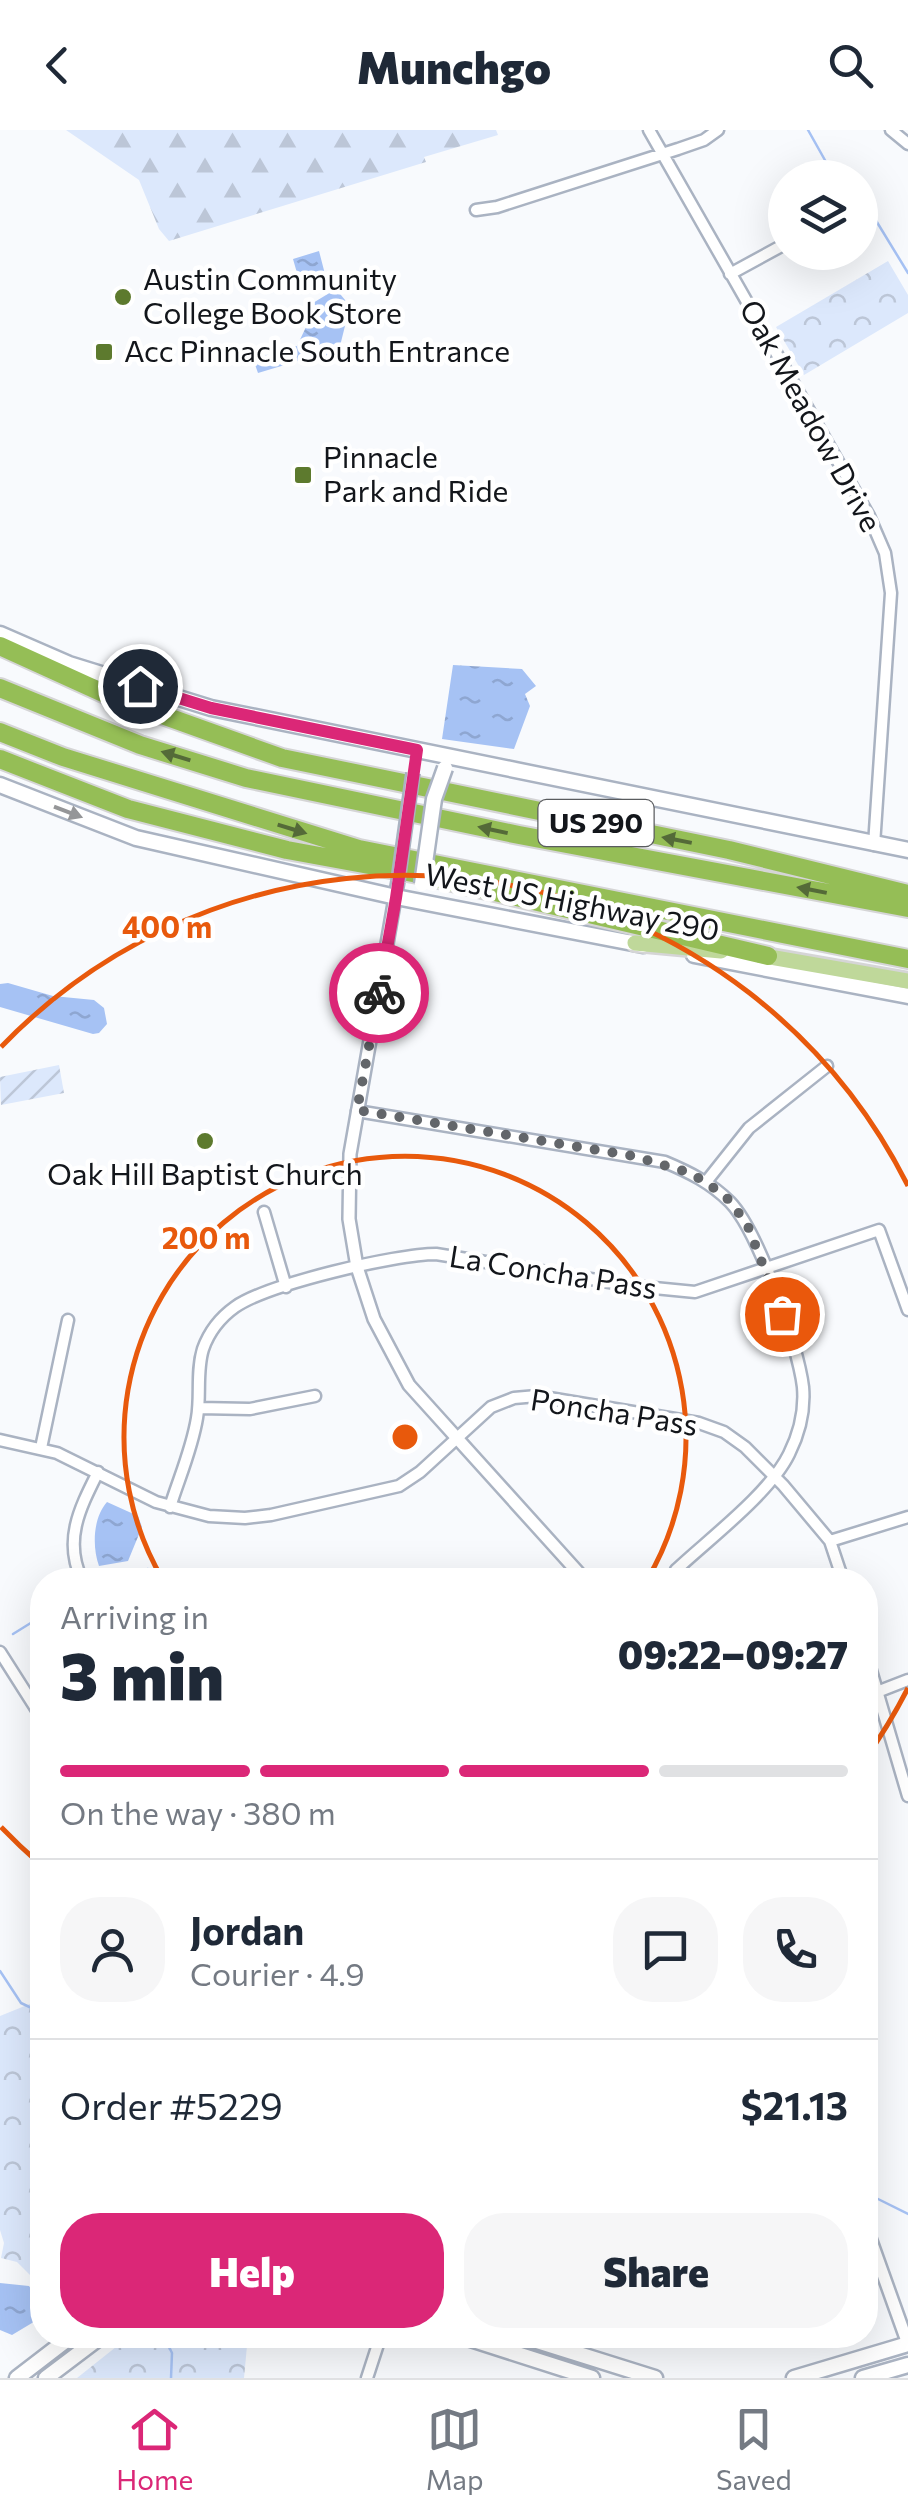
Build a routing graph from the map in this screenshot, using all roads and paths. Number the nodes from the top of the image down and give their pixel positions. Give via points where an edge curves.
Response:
1 (648, 130) edge
2 (718, 130) edge
3 (891, 130) edge
4 (908, 144) edge
5 (660, 152) junction
6 (476, 210) dead end
7 (768, 253) edge
8 (730, 274) junction
9 (0, 634) edge
10 (0, 646) edge
11 (0, 688) edge
12 (0, 732) edge
13 (417, 750) junction
14 (0, 759) edge
15 (464, 759) junction
16 (0, 785) edge
17 (874, 845) junction
18 (908, 850) edge
19 (420, 879) junction
20 (552, 886) junction
21 (908, 894) edge
22 (396, 898) junction
23 (442, 906) junction
24 (908, 908) edge
25 (635, 943) junction
26 (768, 956) junction
27 (908, 959) edge
28 (908, 981) edge
29 (908, 996) edge
30 (827, 1066) dead end
31 (357, 1110) junction
32 (706, 1182) junction
33 (264, 1212) dead end
34 (357, 1267) junction
35 (767, 1270) junction
36 (286, 1287) junction
37 (908, 1310) edge
38 (68, 1320) dead end
39 (315, 1396) dead end
40 (199, 1408) junction
41 (456, 1439) junction
42 (0, 1440) edge
43 (41, 1448) junction
44 (98, 1472) junction
45 (775, 1477) junction
46 (170, 1507) junction
47 (908, 1517) edge
48 (830, 1541) junction
49 (79, 1568) edge
50 (569, 1568) edge
51 (678, 1568) edge
52 (839, 1568) edge
53 (0, 1652) edge
54 (908, 1680) edge
55 (878, 1692) edge
56 (878, 1695) edge
57 (30, 1699) edge
58 (908, 1796) edge
59 (878, 2260) edge
60 (908, 2344) edge
61 (56, 2348) edge
62 (86, 2348) edge
63 (376, 2348) edge
64 (499, 2348) edge
65 (557, 2348) edge
66 (600, 2362) junction
67 (908, 2365) edge
68 (17, 2378) edge
69 (46, 2378) edge
70 (367, 2378) edge
71 (594, 2378) edge
72 (655, 2378) edge
73 (794, 2378) edge
74 (863, 2378) edge

1 - 5 street, Oak Meadow Drive
2 - 5 street
3 - 4 street
5 - 6 street
5 - 8 street, Oak Meadow Drive
7 - 8 street
8 - 17 street, Oak Meadow Drive via 885,552 891,605
9 - 13 main road via 69,664 211,708
21 -> 10 highway, US 290 via 730,850 282,758 112,697
24 -> 11 highway, West US Highway 290 / US 290 via 246,778 140,745
12 -> 20 highway, West US Highway 290 / US 290 via 359,849
13 - 15 main road
13 - 22 street, bridge
14 - 19 highway via 128,809
15 - 17 main road
15 - 19 main road, bridge via 444,768
16 -> 22 main road, West US Highway 290 via 136,838
17 - 18 main road
19 - 20 highway
19 - 23 main road
19 - 26 highway
20 - 27 highway, West US Highway 290 / US 290
22 - 23 main road, West US Highway 290
22 - 31 street
23 - 25 main road, West US Highway 290
25 - 26 main road
25 - 29 main road, West US Highway 290
26 - 28 main road
30 - 32 street via 749,1128
31 - 32 street via 664,1162
31 - 34 street via 347,1190
32 - 35 street via 747,1224
33 - 36 street
34 - 35 street, La Concha Pass via 403,1256 457,1256 680,1292
34 - 36 street, La Concha Pass
34 - 41 street via 396,1364
35 - 37 street, La Concha Pass via 880,1230
35 - 45 street via 803,1386 800,1424
36 - 40 street, La Concha Pass via 244,1301 215,1327 200,1360
38 - 43 street
39 - 40 street via 250,1409
40 - 46 street, La Concha Pass
41 - 45 street, Poncha Pass via 492,1408 537,1396 700,1423 745,1447
41 - 46 street, Poncha Pass via 413,1478 388,1490 246,1518
41 - 50 street
42 - 43 street, Poncha Pass
43 - 44 street, Poncha Pass
44 - 46 street, Poncha Pass
44 - 49 street via 74,1530
45 - 48 street, Poncha Pass
45 - 51 street
47 - 48 street
48 - 52 street, Poncha Pass
53 - 57 street
54 - 55 street
56 - 58 street
59 - 60 street
60 - 73 main road
61 - 68 main road
62 - 69 main road
63 - 70 street
64 - 71 main road
65 - 66 main road
66 - 71 main road
66 - 72 main road
67 - 74 main road

